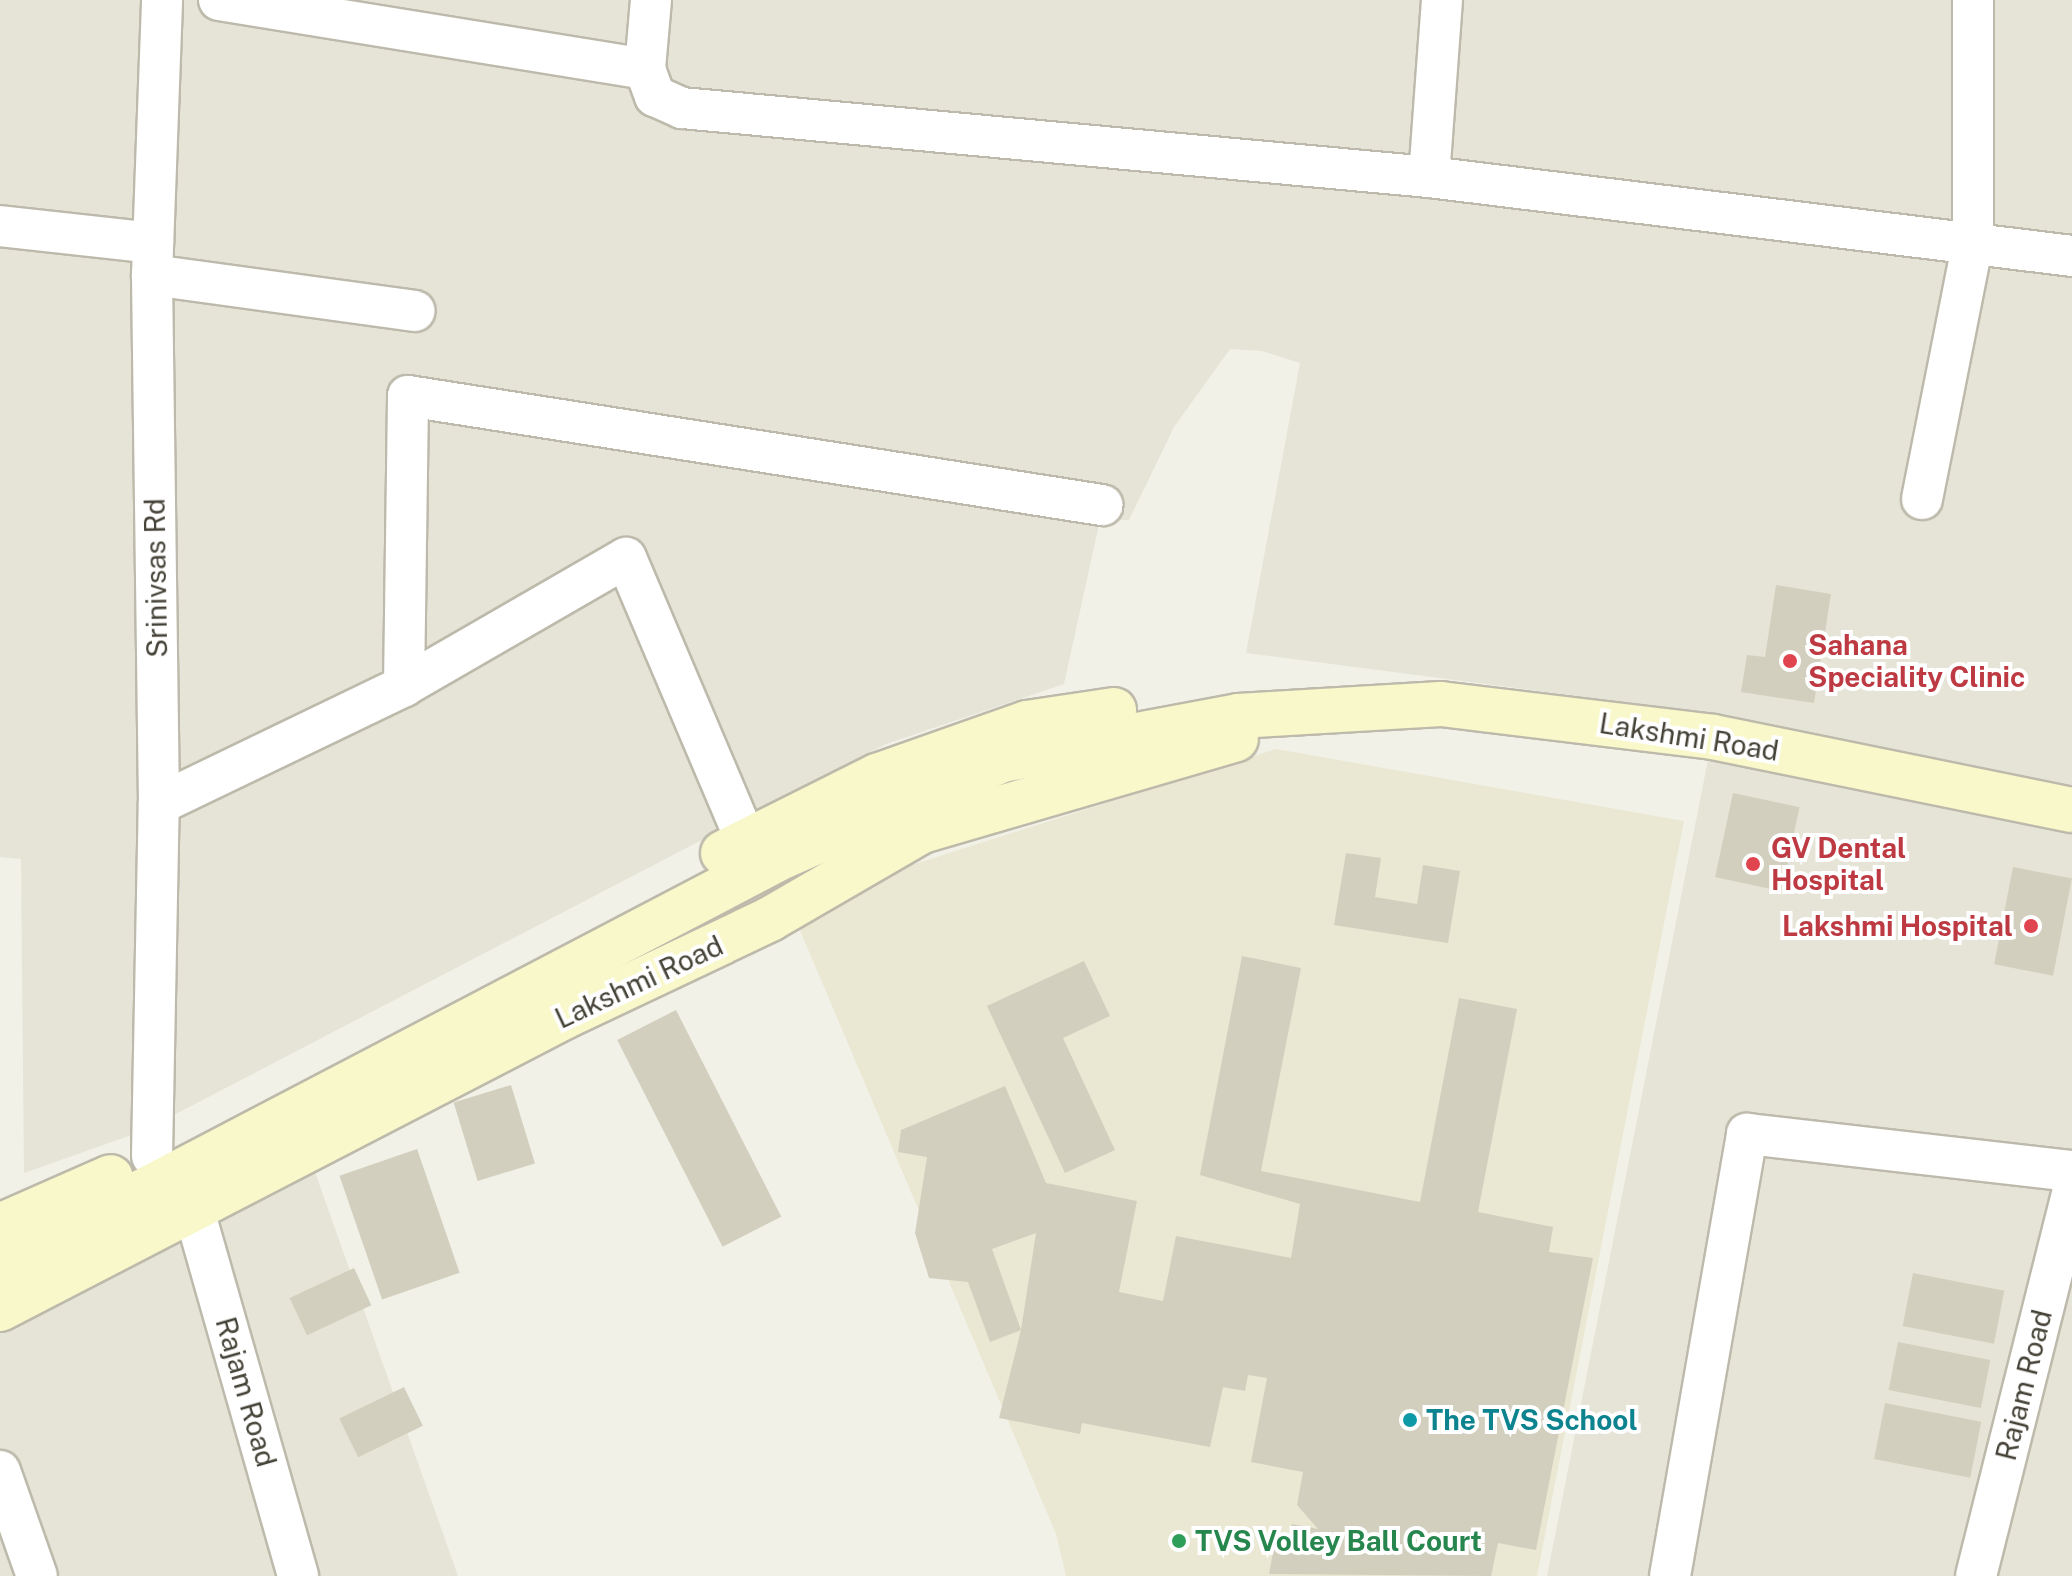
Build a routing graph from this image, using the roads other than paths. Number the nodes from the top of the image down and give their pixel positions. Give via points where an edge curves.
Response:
1 (162, 0) edge
2 (219, 0) edge
3 (651, 0) edge
4 (1442, 0) edge
5 (1973, 0) edge
6 (645, 69) junction
7 (1429, 177) junction
8 (0, 226) edge
9 (1973, 241) junction
10 (2072, 256) edge
11 (152, 259) junction
12 (415, 311) dead end
13 (1922, 499) dead end
14 (1102, 505) dead end
15 (404, 686) junction
16 (1301, 712) junction
17 (159, 804) junction
18 (2072, 810) edge
19 (765, 848) junction
20 (152, 1156) junction
21 (2072, 1171) edge
22 (2072, 1194) edge
23 (193, 1207) junction
24 (0, 1226) edge
25 (0, 1266) edge
26 (0, 1309) edge
27 (0, 1471) edge
28 (37, 1576) edge
29 (298, 1576) edge
30 (1670, 1576) edge
31 (1976, 1576) edge

1 - 11 street, Srinivsas Rd
2 - 6 street
3 - 6 street
4 - 7 street
5 - 9 street
6 - 7 street via 655,96 682,108
7 - 9 street
8 - 11 street
9 - 10 street
9 - 13 street
11 - 12 street
11 - 17 street, Srinivsas Rd
14 - 15 street via 408,396
15 - 17 street
15 - 19 street via 626,558
16 - 18 street, Lakshmi Road via 1441,704 1713,737
16 - 19 street, Lakshmi Road via 1238,716 1003,760
16 - 23 street, Lakshmi Road via 1146,769 922,831 770,919
17 - 20 street, Srinivsas Rd
19 - 20 street, Lakshmi Road
19 - 25 street
20 - 24 street, Lakshmi Road via 72,1198
21 - 30 street via 1747,1134
22 - 31 street, Rajam Road
23 - 26 street, Lakshmi Road
23 - 29 street, Rajam Road
27 - 28 street

